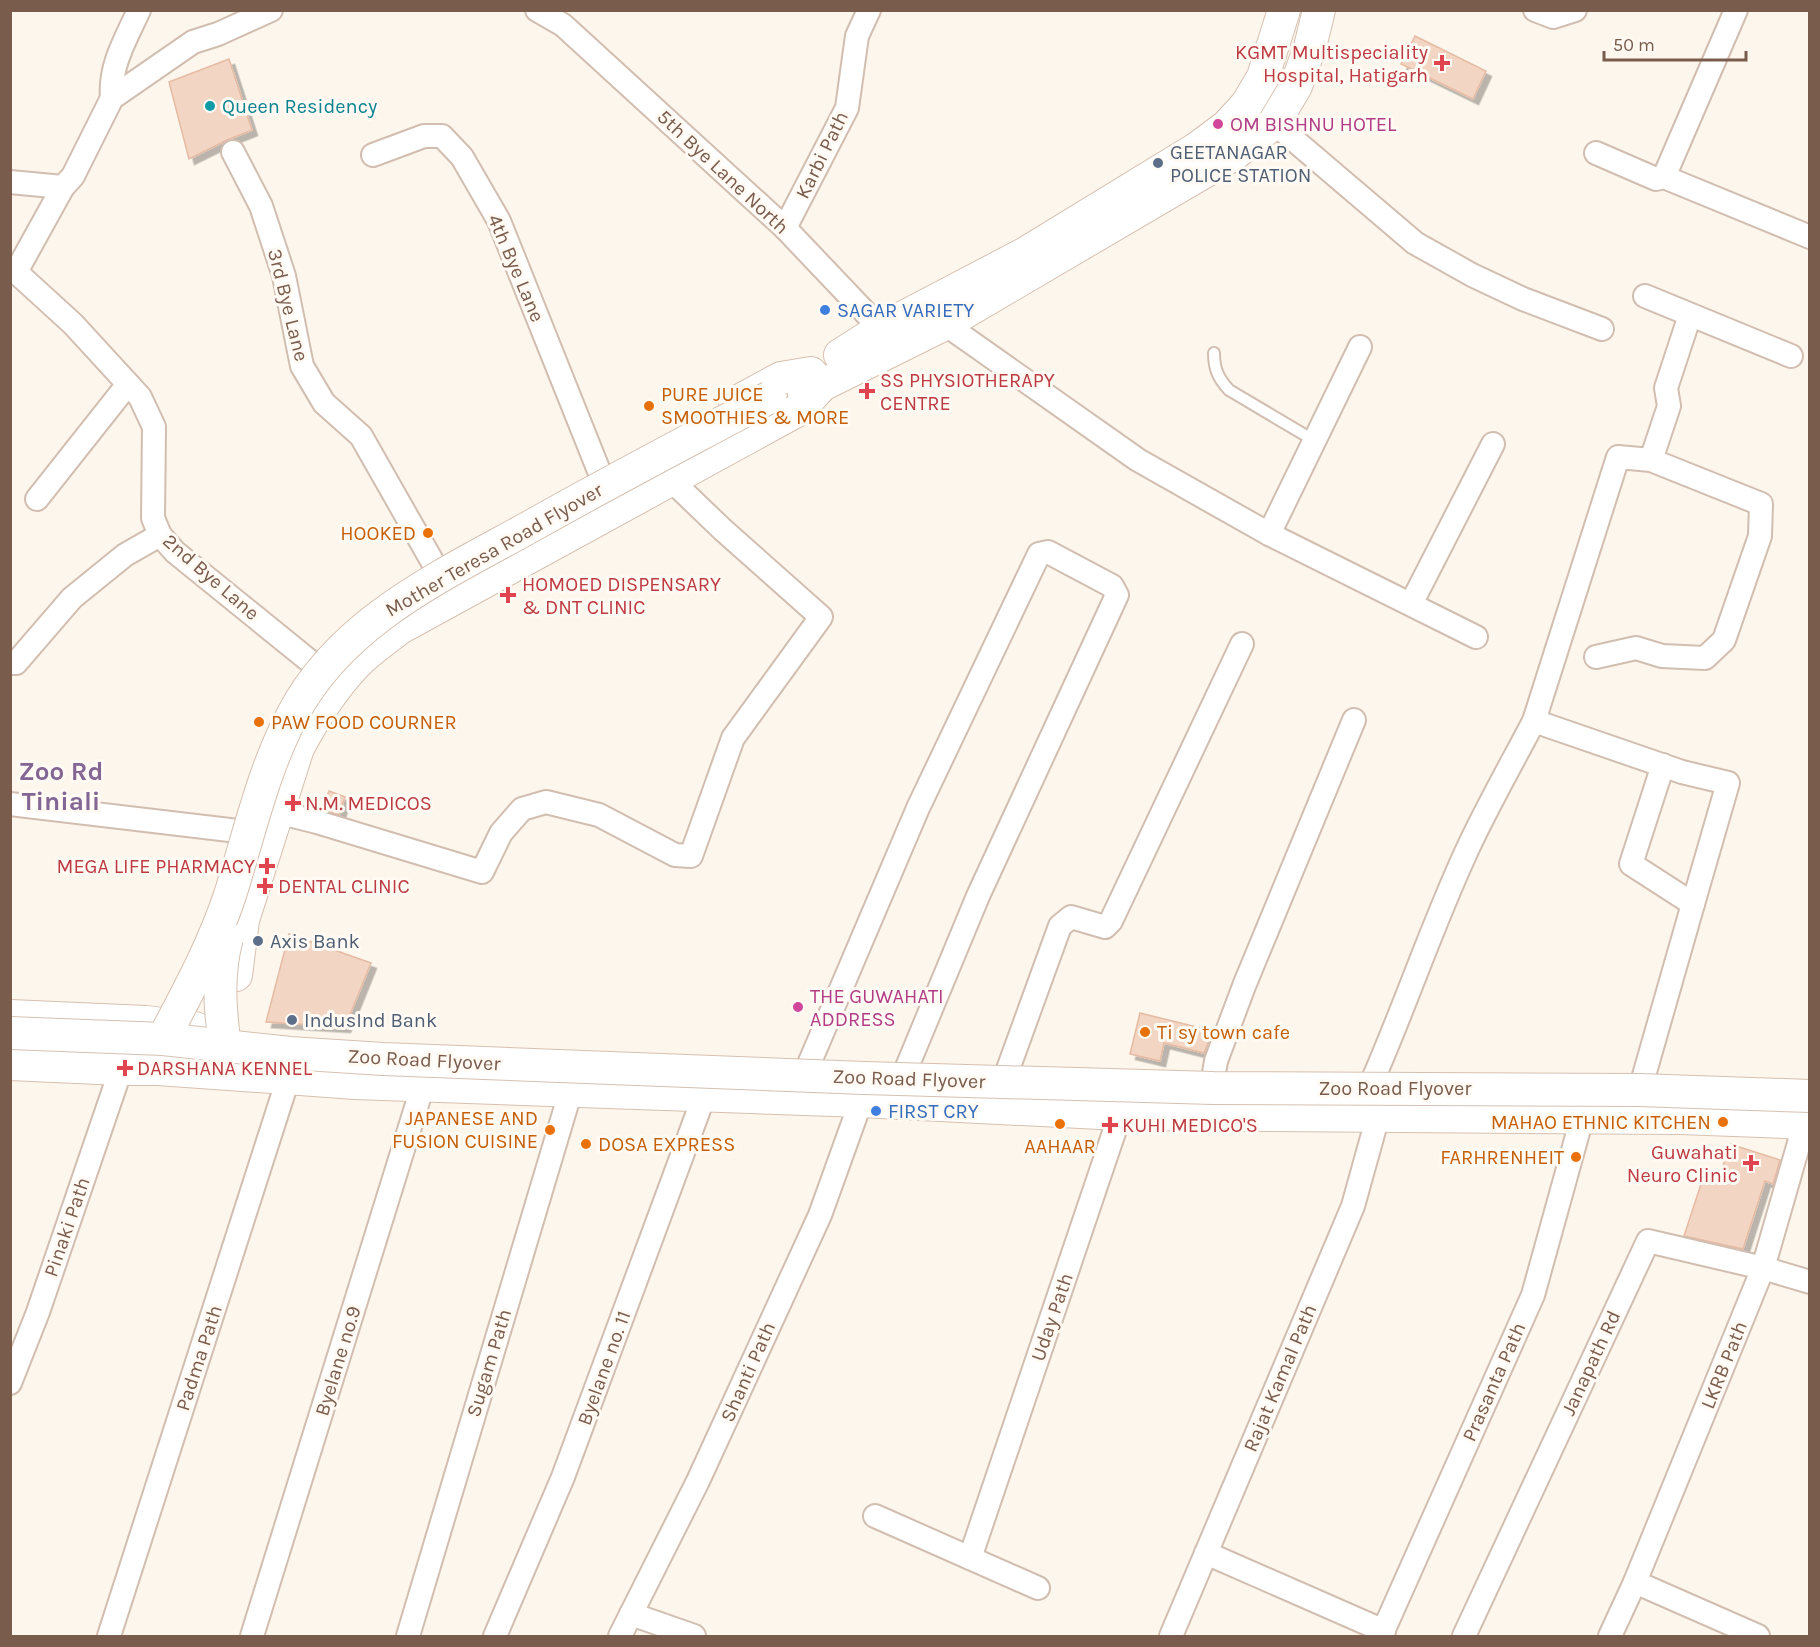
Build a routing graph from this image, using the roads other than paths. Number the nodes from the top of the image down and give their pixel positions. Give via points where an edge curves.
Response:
1 (139, 10) edge
2 (271, 10) edge
3 (537, 10) edge
4 (869, 10) edge
5 (1284, 10) edge
6 (1319, 10) edge
7 (1535, 10) edge
8 (1575, 10) edge
9 (1736, 10) edge
10 (112, 98) junction
11 (1274, 123) junction
12 (232, 152) dead end
13 (1596, 153) dead end
14 (373, 155) dead end
15 (1664, 177) junction
16 (10, 182) edge
17 (63, 187) junction
18 (785, 228) junction
19 (1809, 237) edge
20 (13, 277) edge
21 (1644, 296) dead end
22 (1690, 315) junction
23 (945, 324) junction
24 (1602, 329) dead end
25 (891, 337) junction
26 (1360, 347) dead end
27 (1214, 353) dead end
28 (1791, 356) dead end
29 (817, 379) junction
30 (128, 384) junction
31 (772, 403) junction
32 (1315, 441) junction
33 (1493, 444) dead end
34 (1652, 460) junction
35 (601, 476) junction
36 (670, 480) junction
37 (37, 499) dead end
38 (1269, 534) junction
39 (160, 535) junction
40 (436, 568) junction
41 (1412, 604) junction
42 (1476, 638) dead end
43 (1242, 644) dead end
44 (1596, 657) dead end
45 (10, 663) edge
46 (312, 663) junction
47 (1354, 720) dead end
48 (1534, 721) junction
49 (1663, 765) junction
50 (10, 804) edge
51 (277, 812) junction
52 (238, 831) junction
53 (1693, 904) junction
54 (10, 1016) edge
55 (10, 1033) edge
56 (159, 1044) junction
57 (10, 1047) edge
58 (231, 1052) junction
59 (10, 1064) edge
60 (809, 1064) junction
61 (908, 1067) junction
62 (121, 1069) junction
63 (1007, 1072) junction
64 (1134, 1076) junction
65 (1374, 1077) junction
66 (1213, 1078) junction
67 (288, 1079) junction
68 (1643, 1079) junction
69 (423, 1085) junction
70 (572, 1090) junction
71 (704, 1096) junction
72 (861, 1101) junction
73 (1807, 1103) edge
74 (1120, 1114) junction
75 (1378, 1116) junction
76 (1582, 1118) junction
77 (1763, 1268) junction
78 (1809, 1282) edge
79 (10, 1383) edge
80 (875, 1516) dead end
81 (1206, 1553) junction
82 (970, 1558) junction
83 (1635, 1582) junction
84 (1038, 1588) dead end
85 (630, 1614) junction
86 (1382, 1634) edge
87 (109, 1636) edge
88 (252, 1636) edge
89 (408, 1636) edge
90 (495, 1636) edge
91 (620, 1636) edge
92 (694, 1636) edge
93 (1171, 1636) edge
94 (1464, 1636) edge
95 (1610, 1636) edge
96 (1758, 1636) edge

1 - 10 street via 117,56 111,81
2 - 10 street via 193,42
3 - 18 street, 5th Bye Lane North via 563,25
4 - 18 street, Karbi Path via 857,36 847,108
5 - 25 main road via 1263,77 1247,104 1227,126
6 - 11 main road via 1296,86
7 - 8 street via 1553,17
9 - 15 street
10 - 17 street, 2nd Bye Lane via 73,176
11 - 23 main road via 1233,155
11 - 24 street via 1415,243 1523,299
12 - 40 street, 3rd Bye Lane via 264,216 284,276 302,366 324,403 361,436
13 - 15 street via 1656,179
14 - 35 street, 4th Bye Lane via 424,136 442,136 462,157 499,221
15 - 19 street
16 - 17 street
17 - 20 street, 2nd Bye Lane
18 - 25 street, 5th Bye Lane North
20 - 30 street, 2nd Bye Lane via 73,324
21 - 22 street
22 - 28 street
22 - 34 street via 1666,388 1669,406
23 - 25 main road
23 - 38 street via 1138,460
25 - 29 main road
26 - 32 street
27 - 32 lane via 1214,366 1229,390
29 - 31 main road, Mother Teresa Road Flyover
29 - 35 main road via 781,378
29 - 36 main road via 800,409
30 - 37 street
30 - 39 street, 2nd Bye Lane via 140,397 154,427 153,518
31 - 56 main road, Mother Teresa Road Flyover, bridge via 604,486 439,577 390,608 340,649 308,690 285,729 211,946
31 - 58 main road, Mother Teresa Road Flyover, bridge via 391,620 335,671 299,721 286,751 224,951 221,1018
32 - 38 street
33 - 41 street
34 - 44 street via 1761,504 1760,536 1724,640 1705,658 1662,656 1636,648
34 - 48 street via 1618,458
35 - 40 main road
36 - 51 main road via 400,628 356,663 329,697 298,748
36 - 51 street via 821,617 733,738 692,856 675,855 599,815 546,802 522,809 501,833 482,872
38 - 41 street
39 - 45 street via 125,555 72,598 16,663
39 - 46 street, 2nd Bye Lane via 175,552
40 - 46 main road via 353,621
41 - 42 street
43 - 63 street via 1112,921 1105,927 1071,917 1060,926
46 - 52 main road via 290,694 269,736
47 - 66 street via 1244,986
48 - 49 street
48 - 65 street via 1468,847
49 - 53 street via 1631,864
49 - 53 street via 1728,783
50 - 52 street
51 - 58 main road via 243,920
52 - 56 main road
53 - 68 street
54 - 56 main road
55 - 56 main road, Zoo Road Flyover, bridge
56 - 58 main road, Zoo Road Flyover, bridge
56 - 62 main road
57 - 73 main road, Zoo Road Flyover via 301,1070 1100,1101
58 - 60 main road via 270,1038
58 - 67 main road
58 - 73 main road, Zoo Road Flyover, bridge via 876,1079 1213,1088 1639,1090
59 - 62 main road
60 - 61 main road
60 - 61 street via 918,808 1039,554 1048,552 1112,586 1117,595 978,896
61 - 63 main road
62 - 79 street, Pinaki Path
63 - 64 main road
64 - 66 main road
64 - 74 street, Uday Path
65 - 66 main road
65 - 68 main road
67 - 69 main road
67 - 87 street, Padma Path
68 - 73 main road
69 - 70 main road
69 - 88 street, Byelane no.9
70 - 71 main road
70 - 89 street, Sugam Path
71 - 72 main road
71 - 90 street, Byelane no. 11 via 563,1477
72 - 74 main road
72 - 85 street, Shanti Path via 815,1226 698,1481
73 - 76 main road via 1680,1118
73 - 77 street, LKRB Path
74 - 75 main road
74 - 82 street, Uday Path
75 - 76 main road
75 - 81 street, Rajat Kamal Path via 1353,1206
76 - 86 street, Prasanta Path via 1533,1294
77 - 78 street, Janapath Rd
77 - 83 street, LKRB Path
77 - 94 street, Janapath Rd via 1648,1241
80 - 82 street
81 - 86 street
81 - 93 street, Rajat Kamal Path
82 - 84 street
83 - 95 street, LKRB Path
83 - 96 street
85 - 91 street, Shanti Path
85 - 92 street

